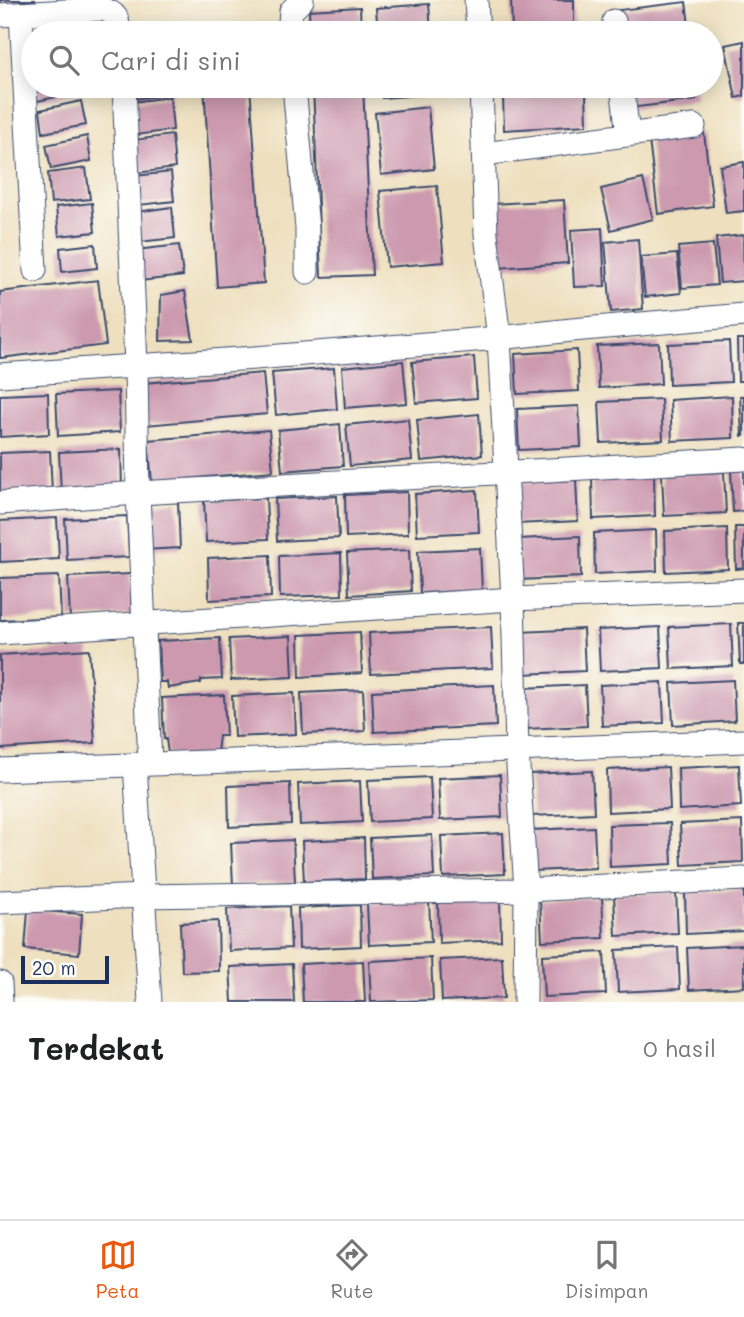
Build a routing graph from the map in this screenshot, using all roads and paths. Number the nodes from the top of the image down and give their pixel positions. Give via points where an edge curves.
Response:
1 (302, 0) edge
2 (476, 0) edge
3 (77, 5) edge
4 (10, 15) edge
5 (118, 21) edge
6 (291, 21) edge
7 (477, 21) edge
8 (125, 98) edge
9 (295, 98) edge
10 (482, 98) edge
11 (624, 98) edge
12 (694, 126) dead end
13 (628, 134) junction
14 (484, 154) junction
15 (35, 270) dead end
16 (307, 272) dead end
17 (744, 315) edge
18 (499, 338) junction
19 (136, 365) junction
20 (0, 375) edge
21 (744, 459) edge
22 (506, 472) junction
23 (138, 493) junction
24 (0, 503) edge
25 (744, 590) edge
26 (513, 599) junction
27 (142, 625) junction
28 (0, 634) edge
29 (744, 741) edge
30 (517, 750) junction
31 (142, 763) junction
32 (0, 770) edge
33 (744, 879) edge
34 (526, 890) junction
35 (144, 896) junction
36 (0, 902) edge
37 (0, 983) edge
38 (1, 1002) edge
39 (150, 1002) edge
40 (525, 1002) edge

1 - 6 street via 292,11
2 - 7 street
3 - 4 street
3 - 5 street via 110,11
4 - 15 street
8 - 19 street
9 - 16 street
10 - 14 street
11 - 13 street
12 - 13 street
13 - 14 street
14 - 18 street via 486,234
17 - 18 street
18 - 19 street
18 - 22 street
19 - 20 street
19 - 23 street
21 - 22 street
22 - 23 street
22 - 26 street
23 - 24 street
23 - 27 street
25 - 26 street
26 - 27 street
26 - 30 street
27 - 28 street
27 - 31 street
29 - 30 street
30 - 31 street
30 - 34 street
31 - 32 street
31 - 35 street
33 - 34 street
34 - 35 street
34 - 40 street
35 - 36 street
35 - 39 street
37 - 38 street

